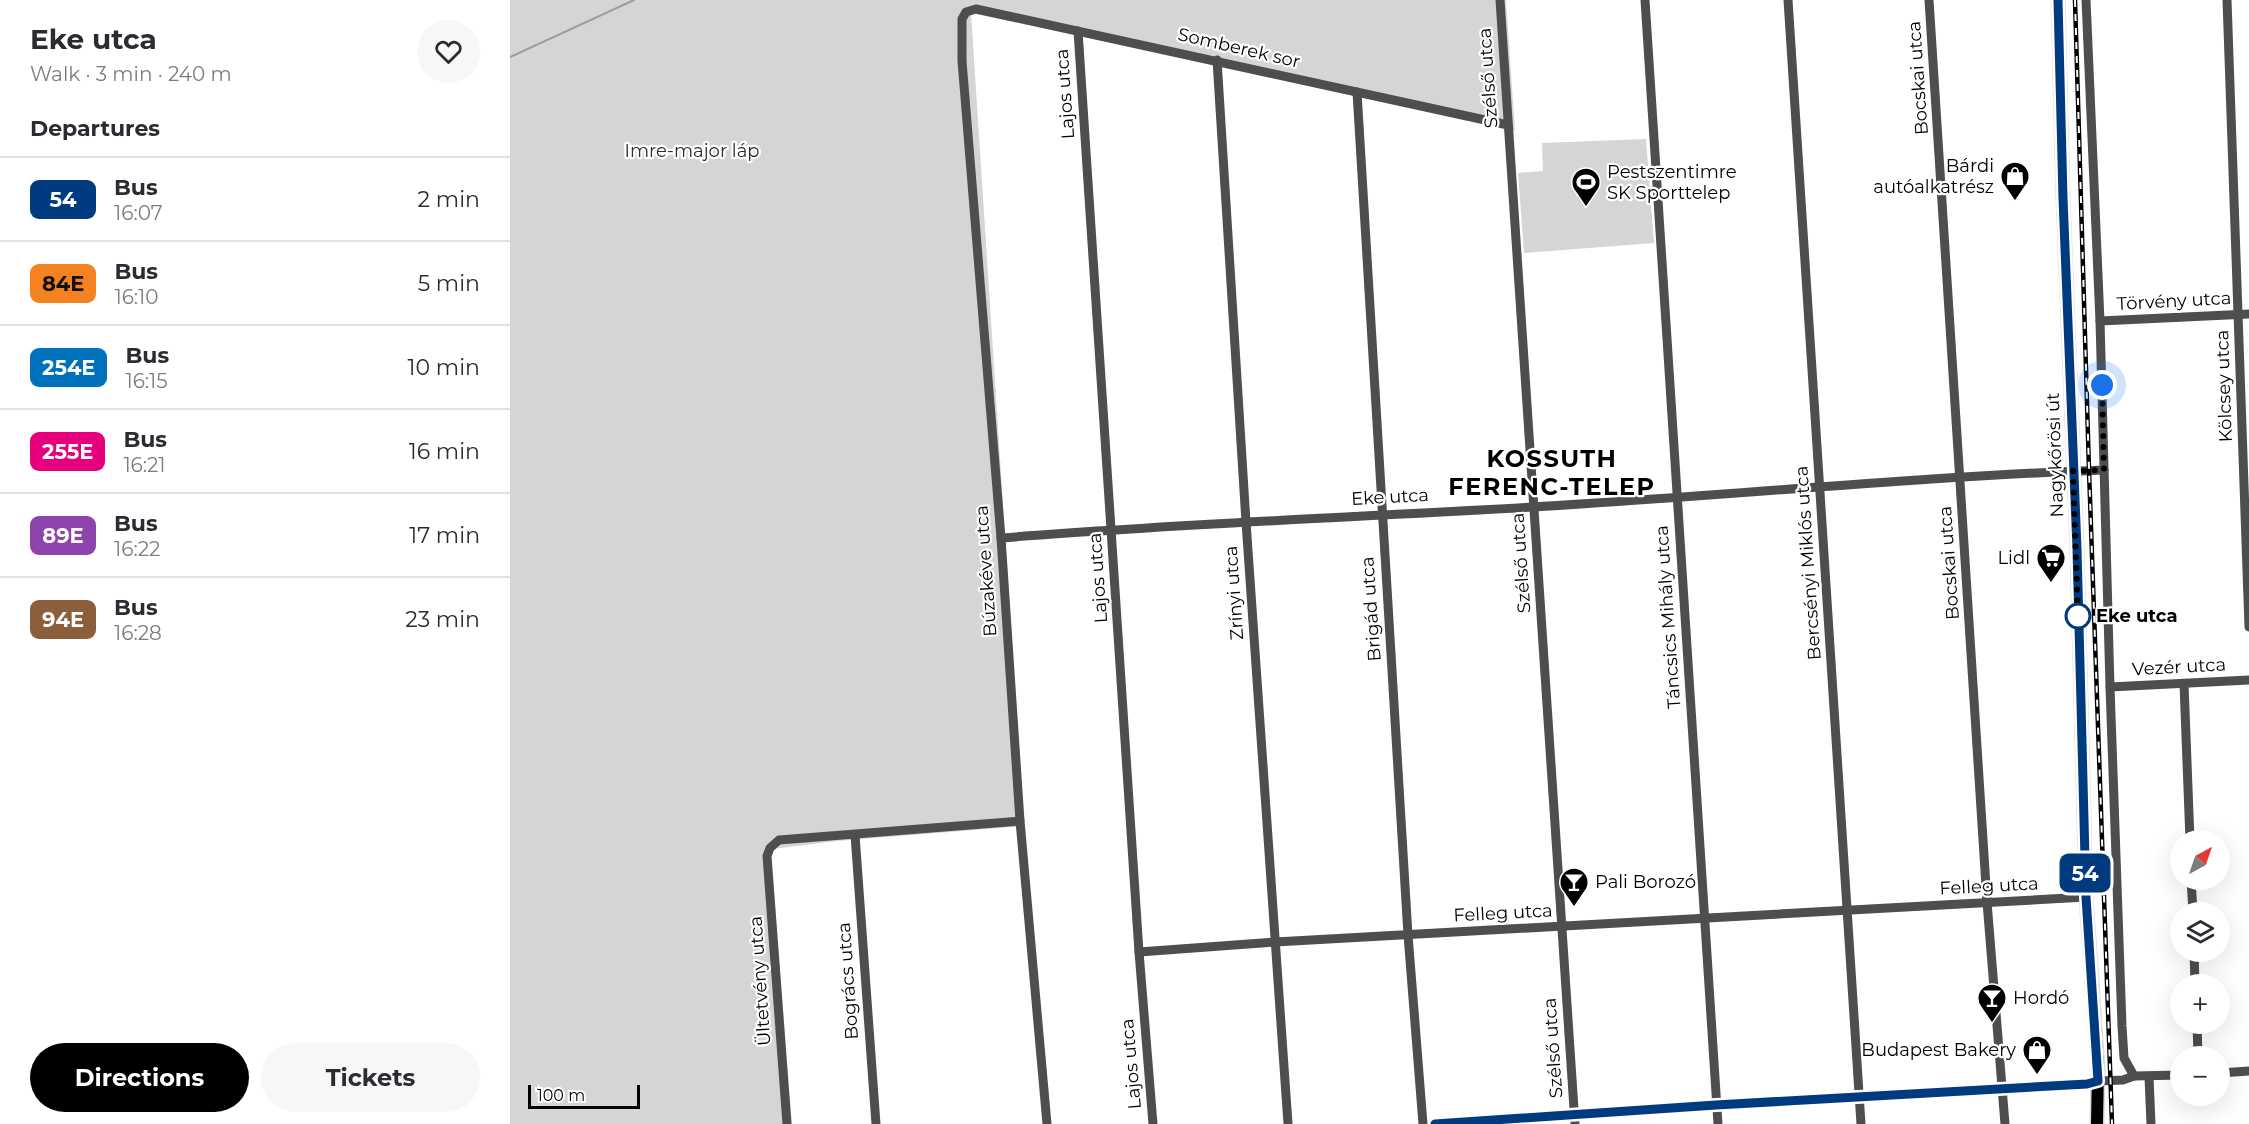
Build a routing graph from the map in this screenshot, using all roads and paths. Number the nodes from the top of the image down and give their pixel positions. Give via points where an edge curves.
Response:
1 (1500, 0) edge
2 (1645, 0) edge
3 (1788, 0) edge
4 (1929, 0) edge
5 (2058, 0) edge
6 (2086, 0) edge
7 (2227, 0) edge
8 (964, 16) joint
9 (1078, 31) junction
10 (1217, 60) junction
11 (1357, 92) junction
12 (1508, 125) junction
13 (2238, 314) junction
14 (2249, 314) edge
15 (2100, 321) junction
16 (2104, 470) junction
17 (2073, 471) junction
18 (1960, 477) junction
19 (1820, 488) junction
20 (1677, 496) junction
21 (1534, 507) junction
22 (1381, 514) junction
23 (1246, 522) junction
24 (1112, 530) junction
25 (1001, 538) junction
26 (2249, 627) edge
27 (2249, 680) edge
28 (2184, 684) junction
29 (2109, 687) junction
30 (1020, 821) junction
31 (2190, 830) edge
32 (855, 835) junction
33 (2086, 897) junction
34 (1987, 902) junction
35 (1846, 910) junction
36 (1705, 918) junction
37 (1562, 927) junction
38 (1407, 935) junction
39 (1275, 942) junction
40 (1139, 952) junction
41 (2249, 1071) edge
42 (2230, 1072) edge
43 (2134, 1076) junction
44 (2170, 1076) edge
45 (2149, 1077) junction
46 (2098, 1081) junction
47 (2002, 1088) junction
48 (1859, 1097) junction
49 (1716, 1105) junction
50 (1575, 1120) edge
51 (787, 1124) edge
52 (876, 1124) edge
53 (1047, 1124) edge
54 (1153, 1124) edge
55 (1288, 1124) edge
56 (1423, 1124) edge
57 (1434, 1124) edge
58 (1718, 1124) edge
59 (1861, 1124) edge
60 (2005, 1124) edge
61 (2097, 1124) edge
62 (2151, 1124) edge

1 - 12 street, Szélső utca
2 - 20 street, Táncsics Mihály utca
3 - 19 street, Bercsényi Miklós utca
4 - 18 street, Bocskai utca
5 - 17 main road, Nagykőrösi út
6 - 15 street
7 - 13 street, Kölcsey utca
8 - 9 street, Somberek sor via 976,9
8 - 25 street, Búzakéve utca via 962,61
9 - 10 street, Somberek sor
9 - 24 street, Lajos utca
10 - 11 street, Somberek sor
10 - 23 street, Zrínyi utca
11 - 12 street, Somberek sor
11 - 22 street, Brigád utca
12 - 21 street, Szélső utca
13 - 14 street, Törvény utca
13 - 15 street, Törvény utca
13 - 26 street, Kölcsey utca
15 - 16 street
16 - 17 street, Eke utca
16 - 29 street
17 - 18 street, Eke utca
17 - 33 main road, Nagykőrösi út
18 - 19 street, Eke utca
18 - 34 street, Bocskai utca
19 - 20 street, Eke utca
19 - 35 street, Bercsényi Miklós utca
20 - 21 street, Eke utca
20 - 36 street, Táncsics Mihály utca
21 - 22 street, Eke utca
21 - 37 street, Szélső utca
22 - 23 street, Eke utca
22 - 38 street, Brigád utca
23 - 24 street, Eke utca
23 - 39 street, Zrínyi utca
24 - 25 street, Eke utca
24 - 40 street, Lajos utca
25 - 30 street, Búzakéve utca
27 - 28 street, Vezér utca
28 - 29 street, Vezér utca
28 - 31 street
29 - 43 street via 2124,1058
30 - 32 street
30 - 53 street, Búzakéve utca
32 - 51 street, Ültetvény utca via 779,840 767,856
32 - 52 street, Bogrács utca
33 - 34 street, Felleg utca
33 - 46 main road, Nagykőrösi út
34 - 35 street, Felleg utca
34 - 47 street, Bocskai utca
35 - 36 street, Felleg utca
35 - 48 street, Bercsényi Miklós utca
36 - 37 street, Felleg utca
36 - 49 street, Táncsics Mihály utca
37 - 38 street, Felleg utca
37 - 50 street, Szélső utca
38 - 39 street, Felleg utca
38 - 56 street, Brigád utca
39 - 40 street, Felleg utca
39 - 55 street, Zrínyi utca
40 - 54 street, Lajos utca
41 - 42 street
43 - 45 street
43 - 46 street
44 - 45 street
45 - 62 street
46 - 47 street
46 - 61 main road, Nagykőrösi út
47 - 48 street
47 - 60 street, Bocskai utca
48 - 49 street
48 - 59 street, Bercsényi Miklós utca
49 - 50 street
49 - 58 street, Táncsics Mihály utca
50 - 57 street

